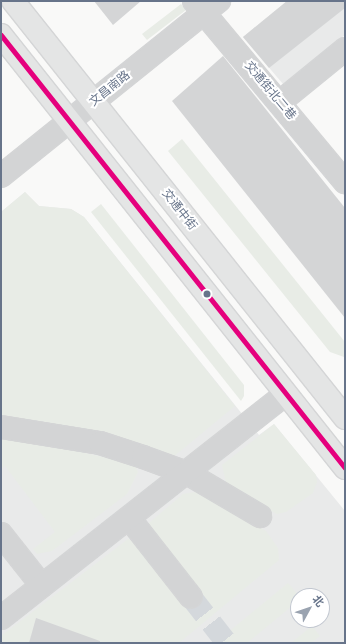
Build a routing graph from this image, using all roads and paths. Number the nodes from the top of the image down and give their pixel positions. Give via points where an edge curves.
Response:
1 (13, 1) edge
2 (205, 5) edge
3 (1, 35) edge
4 (342, 58) edge
5 (94, 102) junction
6 (280, 102) junction
7 (70, 122) junction
8 (1, 176) edge
9 (345, 182) edge
10 (286, 394) junction
11 (345, 418) edge
12 (1, 427) edge
13 (345, 468) edge
14 (187, 473) junction
15 (260, 516) dead end
16 (129, 518) junction
17 (1, 534) edge
18 (42, 586) junction
19 (191, 597) tunnel mouth
20 (1, 618) edge

1 - 5 main road, 交通中街
2 - 5 street, 文昌南路
2 - 6 street, 交通街北二巷
3 - 7 main road
4 - 6 street
5 - 7 street, 文昌南路
5 - 11 main road, 交通中街
6 - 9 street, 交通街北二巷
7 - 8 street, 文昌南路
7 - 10 main road
10 - 13 main road
10 - 14 street
12 - 14 street via 100,444
14 - 15 street
14 - 16 street
16 - 18 street
16 - 19 street
17 - 18 street
18 - 20 street

